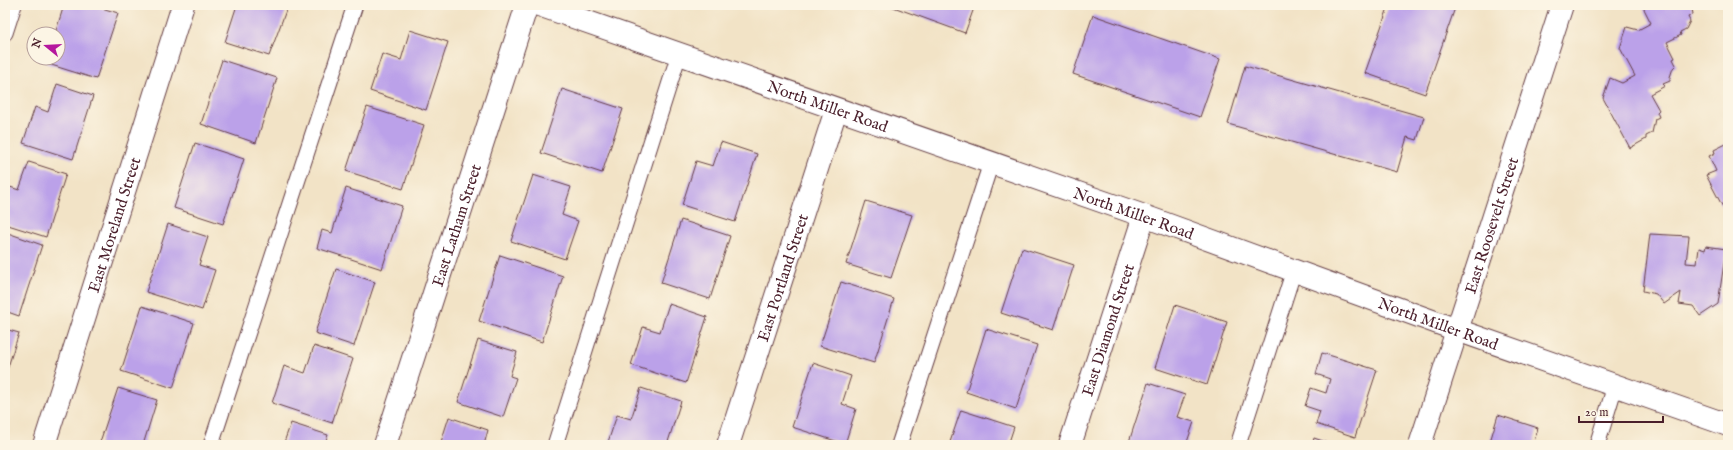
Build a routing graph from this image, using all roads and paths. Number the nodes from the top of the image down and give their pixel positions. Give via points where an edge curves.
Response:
1 (14, 5) edge
2 (183, 5) edge
3 (355, 5) edge
4 (527, 5) edge
5 (539, 5) edge
6 (1562, 5) edge
7 (5, 33) edge
8 (679, 54) junction
9 (836, 110) junction
10 (991, 163) junction
11 (1144, 216) junction
12 (1294, 270) junction
13 (1457, 330) junction
14 (1615, 386) junction
15 (1728, 425) edge
16 (44, 445) edge
17 (211, 445) edge
18 (385, 445) edge
19 (555, 445) edge
20 (728, 445) edge
21 (899, 445) edge
22 (1070, 445) edge
23 (1238, 445) edge
24 (1420, 445) edge
25 (1597, 445) edge

1 - 7 lane
2 - 16 street, East Moreland Street
3 - 17 lane
4 - 18 street, East Latham Street
5 - 8 street, North Miller Road
6 - 13 street, East Roosevelt Street
8 - 9 street, North Miller Road
8 - 19 lane
9 - 10 street, North Miller Road
9 - 20 street, East Portland Street
10 - 11 street, North Miller Road
10 - 21 lane
11 - 12 street, North Miller Road
11 - 22 street, East Diamond Street
12 - 13 street, North Miller Road
12 - 23 lane
13 - 14 street, North Miller Road
13 - 24 street, East Roosevelt Street
14 - 15 street, North Miller Road
14 - 25 lane

